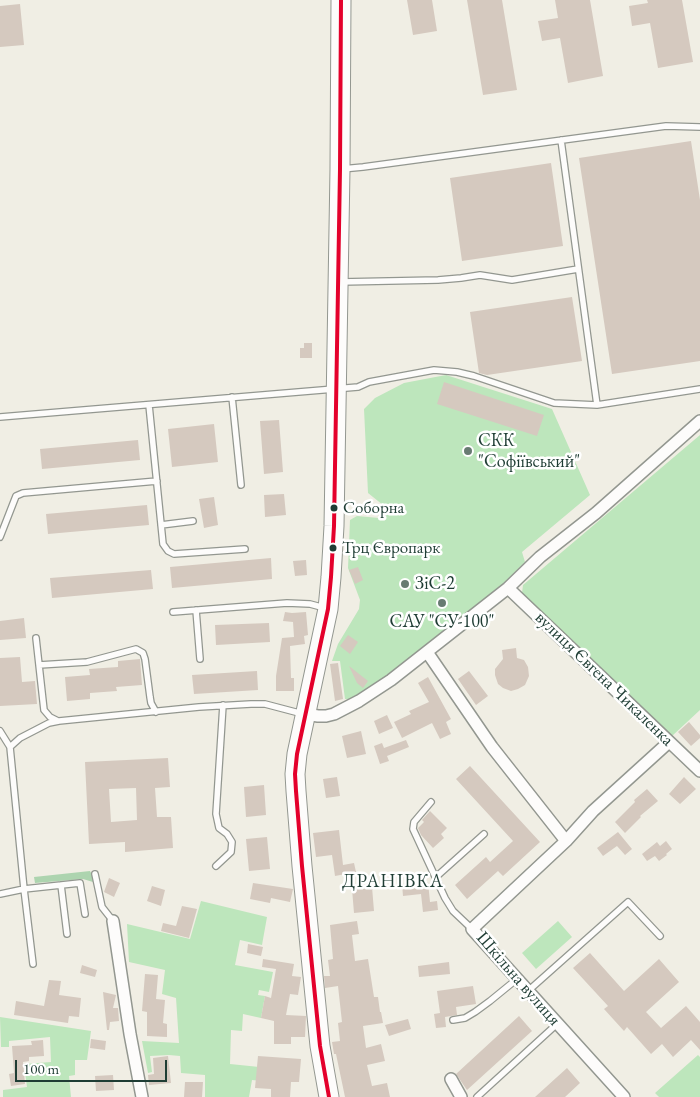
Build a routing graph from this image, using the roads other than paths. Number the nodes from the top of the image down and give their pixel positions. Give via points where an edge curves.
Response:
1 (341, 0) edge
2 (700, 127) edge
3 (560, 140) junction
4 (340, 169) junction
5 (578, 269) junction
6 (338, 282) junction
7 (336, 389) junction
8 (700, 389) edge
9 (232, 397) junction
10 (150, 405) junction
11 (597, 405) junction
12 (0, 417) edge
13 (700, 421) edge
14 (157, 481) junction
15 (241, 485) dead end
16 (193, 521) dead end
17 (161, 525) junction
18 (0, 537) edge
19 (245, 549) dead end
20 (508, 588) junction
21 (328, 609) junction
22 (196, 610) junction
23 (172, 612) dead end
24 (36, 638) dead end
25 (427, 652) junction
26 (200, 659) dead end
27 (39, 665) junction
28 (223, 705) junction
29 (156, 712) junction
30 (305, 714) junction
31 (59, 721) junction
32 (0, 731) edge
33 (669, 742) junction
34 (10, 747) junction
35 (700, 771) edge
36 (431, 802) dead end
37 (484, 834) dead end
38 (566, 841) junction
39 (216, 866) dead end
40 (95, 874) dead end
41 (436, 877) junction
42 (61, 885) junction
43 (24, 889) junction
44 (0, 894) edge
45 (85, 914) dead end
46 (113, 921) joint
47 (472, 929) junction
48 (67, 934) dead end
49 (660, 936) dead end
50 (33, 964) dead end
51 (517, 979) junction
52 (528, 991) junction
53 (453, 1020) dead end
54 (557, 1024) junction
55 (451, 1079) dead end
56 (621, 1096) edge
57 (142, 1097) edge
58 (329, 1097) edge
59 (462, 1097) edge
60 (477, 1097) edge

1 - 4 main road
2 - 3 lane via 666,126
3 - 4 lane
3 - 5 lane
4 - 6 main road
5 - 6 lane via 512,280 480,275 438,280
5 - 11 lane
6 - 7 main road
7 - 9 lane
7 - 11 lane via 434,370 474,376 554,403
7 - 21 main road via 334,526
8 - 11 lane
9 - 10 lane
9 - 15 lane
10 - 12 lane
10 - 14 lane
13 - 20 street via 596,513 540,556
14 - 17 lane
14 - 18 lane via 23,493 16,496
16 - 17 lane
17 - 19 lane via 163,544 174,554
20 - 25 street
20 - 33 street, вулиця Євгена Чикаленка
21 - 22 lane via 287,603
21 - 30 main road
22 - 23 lane
22 - 26 lane
24 - 27 lane
25 - 30 street via 359,702 326,716
25 - 38 street via 492,747
27 - 29 lane via 87,662 136,649 143,653 145,659 150,697
27 - 31 lane via 44,710
28 - 29 lane
28 - 30 lane via 265,704
28 - 39 lane via 216,814 219,828 232,842 231,852
29 - 31 lane
30 - 58 main road via 297,754 296,791 320,1046
31 - 34 lane via 20,738
32 - 34 lane
33 - 35 street, вулиця Євгена Чикаленка
33 - 38 street, Шкільна вулиця via 593,811
34 - 43 lane
36 - 41 lane via 414,822 413,829
37 - 41 lane
38 - 47 street, Шкільна вулиця
40 - 46 lane via 102,907
41 - 47 lane via 445,898
42 - 43 lane
42 - 45 lane via 80,883
42 - 48 lane
43 - 44 lane
43 - 50 lane
46 - 57 street
47 - 51 street, Шкільна вулиця
49 - 52 lane via 628,902
51 - 52 street, Шкільна вулиця
51 - 53 lane via 475,1012
52 - 54 street, Шкільна вулиця
54 - 56 street, Шкільна вулиця
54 - 60 lane
55 - 59 street

